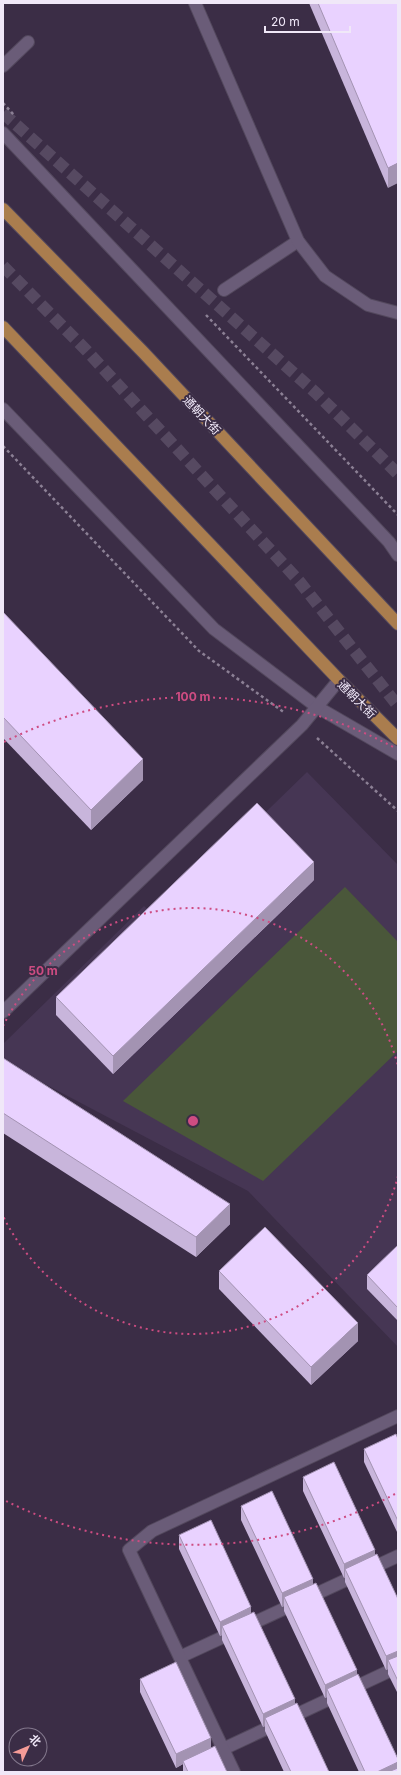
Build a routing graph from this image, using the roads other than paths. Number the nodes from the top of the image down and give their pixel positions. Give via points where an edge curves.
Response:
1 (195, 3) edge
2 (28, 42) dead end
3 (3, 66) edge
4 (3, 133) edge
5 (3, 209) edge
6 (298, 241) junction
7 (224, 290) dead end
8 (398, 313) edge
9 (3, 327) edge
10 (3, 409) edge
11 (398, 554) edge
12 (398, 624) edge
13 (339, 680) junction
14 (316, 707) junction
15 (398, 739) edge
16 (398, 754) edge
17 (3, 1012) edge
18 (398, 1416) edge
19 (398, 1556) edge
20 (180, 1657) junction
21 (398, 1667) edge
22 (223, 1749) junction
23 (234, 1772) edge

1 - 6 street
2 - 3 street
4 - 11 street
5 - 12 main road, 通朝大街 via 143,352
6 - 7 street
6 - 8 street via 325,276 368,305
9 - 13 main road, 通朝大街
10 - 14 street via 214,629
13 - 14 street
13 - 15 main road, 通朝大街
14 - 16 street
14 - 17 street via 302,724
18 - 20 street via 152,1531 129,1550
19 - 20 street
20 - 22 street
21 - 22 street
22 - 23 street

